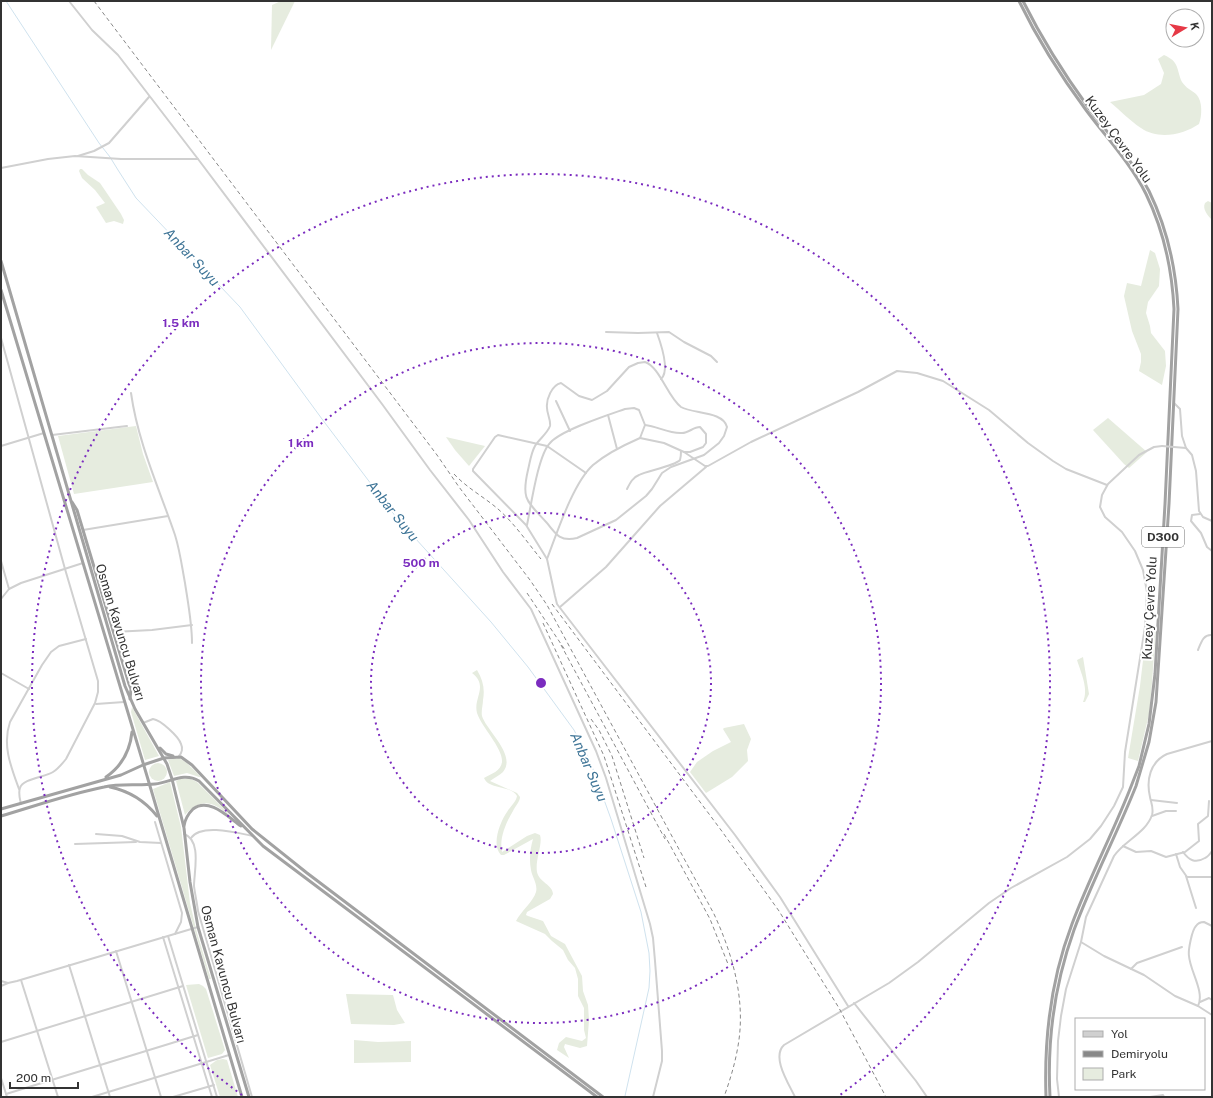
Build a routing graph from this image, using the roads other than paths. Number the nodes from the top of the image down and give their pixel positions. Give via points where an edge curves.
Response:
1 (70, 1) edge
2 (1019, 1) edge
3 (1023, 1) edge
4 (150, 96) junction
5 (74, 156) junction
6 (198, 159) junction
7 (1, 168) edge
8 (1, 262) edge
9 (1, 290) edge
10 (606, 332) dead end
11 (657, 333) junction
12 (1, 338) edge
13 (717, 362) dead end
14 (661, 379) junction
15 (131, 393) dead end
16 (556, 401) dead end
17 (1174, 403) junction
18 (608, 415) junction
19 (645, 425) junction
20 (127, 426) dead end
21 (570, 431) junction
22 (44, 433) junction
23 (52, 435) junction
24 (29, 438) junction
25 (640, 438) junction
26 (536, 444) junction
27 (1, 446) edge
28 (547, 446) junction
29 (1186, 448) junction
30 (617, 449) junction
31 (681, 451) junction
32 (684, 452) junction
33 (695, 459) junction
34 (706, 467) junction
35 (586, 473) junction
36 (1107, 485) junction
37 (627, 489) dead end
38 (71, 501) junction
39 (531, 506) junction
40 (1200, 514) junction
41 (168, 516) junction
42 (1212, 521) edge
43 (526, 525) junction
44 (84, 530) junction
45 (556, 535) junction
46 (1212, 551) edge
47 (547, 559) junction
48 (1, 561) edge
49 (83, 563) junction
50 (65, 569) junction
51 (10, 589) junction
52 (1, 599) edge
53 (560, 607) junction
54 (192, 625) junction
55 (113, 632) junction
56 (1212, 635) edge
57 (86, 639) junction
58 (192, 643) dead end
59 (1198, 650) dead end
60 (1, 674) edge
61 (29, 689) junction
62 (130, 699) junction
63 (124, 702) junction
64 (95, 704) junction
65 (143, 723) junction
66 (132, 729) junction
67 (1212, 741) edge
68 (155, 744) junction
69 (177, 757) junction
70 (164, 758) junction
71 (143, 765) junction
72 (103, 779) junction
73 (172, 779) junction
74 (149, 784) junction
75 (104, 786) junction
76 (19, 789) junction
77 (1151, 800) junction
78 (1209, 801) dead end
79 (1178, 803) dead end
80 (21, 804) junction
81 (1, 809) edge
82 (1176, 810) dead end
83 (1, 816) edge
84 (1152, 816) junction
85 (159, 819) junction
86 (155, 822) dead end
87 (184, 828) junction
88 (249, 832) junction
89 (96, 834) dead end
90 (184, 834) junction
91 (254, 837) junction
92 (191, 838) junction
93 (140, 842) junction
94 (161, 842) junction
95 (75, 844) dead end
96 (1123, 846) junction
97 (1212, 851) edge
98 (1183, 852) junction
99 (1176, 854) junction
100 (1186, 876) junction
101 (1212, 876) edge
102 (1196, 908) dead end
103 (1212, 926) edge
104 (198, 927) junction
105 (192, 929) junction
106 (175, 934) junction
107 (168, 936) junction
108 (163, 937) junction
109 (1081, 942) junction
110 (205, 945) junction
111 (1182, 947) dead end
112 (116, 951) junction
113 (69, 966) junction
114 (1131, 969) junction
115 (21, 980) junction
116 (1, 981) edge
117 (8, 983) junction
118 (1, 986) edge
119 (183, 986) junction
120 (178, 988) junction
121 (220, 995) junction
122 (1212, 1000) edge
123 (132, 1002) junction
124 (1200, 1002) junction
125 (854, 1003) junction
126 (848, 1006) junction
127 (1198, 1006) junction
128 (1212, 1011) edge
129 (1209, 1013) junction
130 (1212, 1015) edge
131 (85, 1016) junction
132 (37, 1031) junction
133 (198, 1035) junction
134 (193, 1036) junction
135 (1, 1042) edge
136 (147, 1050) junction
137 (229, 1055) junction
138 (207, 1062) junction
139 (201, 1064) junction
140 (100, 1065) junction
141 (1, 1078) edge
142 (155, 1078) junction
143 (52, 1080) junction
144 (214, 1084) junction
145 (208, 1086) junction
146 (2, 1088) edge
147 (108, 1092) junction
148 (6, 1094) junction
149 (1160, 1096) edge
150 (7, 1097) edge
151 (58, 1097) edge
152 (92, 1097) edge
153 (110, 1097) edge
154 (161, 1097) edge
155 (173, 1097) edge
156 (212, 1097) edge
157 (217, 1097) edge
158 (242, 1097) edge
159 (248, 1097) edge
160 (252, 1097) edge
161 (597, 1097) edge
162 (603, 1097) edge
163 (654, 1097) edge
164 (795, 1097) edge
165 (927, 1097) edge
166 (1046, 1097) edge
167 (1050, 1097) edge
168 (1059, 1097) edge
169 (1150, 1097) edge
170 (1164, 1097) edge

1 - 4 street
2 - 166 highway, Kuzey Çevre Yolu / D300 via 1064,80 1125,161 1146,194 1168,256 1174,309 1155,674 1149,724 1139,766 1078,910 1061,959 1049,1019
3 - 17 highway, Kuzey Çevre Yolu / D300 via 1068,79 1138,174 1157,210 1176,278 1178,322
4 - 5 street via 109,143 94,151
4 - 6 street
5 - 6 street via 100,159
5 - 7 street
6 - 163 street via 469,520 531,609 604,771 650,924 656,961 662,1051
8 - 23 highway, Osman Kavuncu Bulvarı
9 - 22 highway, Osman Kavuncu Bulvarı
10 - 11 street
11 - 13 street via 669,332
11 - 14 street via 664,361 665,373
12 - 24 street
14 - 26 street via 648,363 642,362 629,368 607,391 592,400 558,384 547,401 549,428
14 - 33 street via 680,407 714,416 726,425 726,432 719,443
15 - 41 street via 141,440
16 - 21 street
17 - 29 street via 1181,410 1182,434
17 - 167 highway, Kuzey Çevre Yolu / D300 via 1153,725 1136,786 1082,911 1064,961 1051,1034
18 - 19 street via 634,408 642,414
18 - 21 street
18 - 30 street
19 - 25 street
19 - 32 street via 681,433 697,426 701,427 706,434 706,443 696,450
20 - 23 street
21 - 28 street via 554,439
22 - 24 street
22 - 49 highway, Osman Kavuncu Bulvarı
23 - 38 highway, Osman Kavuncu Bulvarı
24 - 27 street
24 - 50 street
25 - 30 street
25 - 31 street via 664,443
26 - 28 street
26 - 39 street via 524,490
26 - 43 street via 497,436 473,469
28 - 35 street
28 - 39 street via 540,464
29 - 36 street, bridge via 1154,447 1139,455
29 - 40 street via 1192,454 1196,471
30 - 35 street
31 - 32 street
31 - 37 street via 678,462 638,475
32 - 33 street
33 - 34 street
33 - 45 street via 671,467 662,473 646,496 610,524 571,539
34 - 36 street via 751,442 897,371 917,373 943,381 989,410 1053,461 1066,469
34 - 53 street via 660,506 621,552
35 - 45 street via 577,487
36 - 125 street via 1100,507 1135,551 1143,570 1147,592 1145,627 1125,752 1123,787 1114,806 1090,839 1067,857 1011,888 918,962
38 - 44 highway via 76,506
38 - 62 highway, Osman Kavuncu Bulvarı
39 - 43 street
39 - 45 street
40 - 42 street
40 - 46 street via 1192,515 1191,521
41 - 44 street
41 - 54 street via 182,562
43 - 47 street
44 - 55 highway
45 - 47 street
47 - 53 street
48 - 51 street
49 - 50 street
49 - 63 highway, Osman Kavuncu Bulvarı
50 - 51 street
50 - 57 street
51 - 52 street
53 - 126 street via 740,841 780,897
54 - 55 street
54 - 58 street
55 - 62 highway via 131,689
56 - 59 street via 1203,639
57 - 61 street via 59,646 51,652
57 - 64 street via 98,681
60 - 61 street
61 - 76 street via 6,732 8,755
62 - 65 highway, Osman Kavuncu Bulvarı
63 - 64 street
63 - 66 highway, Osman Kavuncu Bulvarı
64 - 76 street via 60,766 45,776 27,781
65 - 68 highway, Osman Kavuncu Bulvarı
65 - 69 street via 153,719 163,723 181,742 182,750
66 - 71 highway, Osman Kavuncu Bulvarı
66 - 72 highway via 124,759
67 - 77 street via 1172,752 1158,760 1149,777 1148,789
68 - 69 highway via 166,754
68 - 70 highway, Osman Kavuncu Bulvarı
69 - 70 highway
69 - 162 highway via 192,765 252,829
70 - 71 highway
70 - 73 highway, Osman Kavuncu Bulvarı
71 - 72 highway via 121,775
71 - 74 highway, Osman Kavuncu Bulvarı
72 - 80 highway
73 - 74 highway
73 - 87 highway, Osman Kavuncu Bulvarı
73 - 88 highway via 189,776 199,781
74 - 75 highway
74 - 85 highway, Osman Kavuncu Bulvarı
75 - 83 highway
75 - 85 highway via 134,796 146,804
76 - 80 street
77 - 79 street
77 - 84 street
78 - 98 street via 1208,816 1198,826 1199,841
80 - 81 highway
82 - 84 street
84 - 96 street
85 - 105 highway, Osman Kavuncu Bulvarı
86 - 94 street
87 - 88 highway via 186,817 191,811 207,805
87 - 90 highway, Osman Kavuncu Bulvarı
88 - 91 highway
89 - 93 street via 122,836
90 - 92 street
90 - 104 highway, Osman Kavuncu Bulvarı
91 - 92 street via 232,831 203,831
91 - 161 highway
92 - 110 street via 196,855 194,880
93 - 94 street
93 - 95 street
94 - 106 street via 182,913
96 - 99 street via 1136,852 1151,851 1166,857
96 - 109 street via 1112,859 1088,913
97 - 98 street via 1205,858 1194,861 1188,859
98 - 99 street
99 - 100 street via 1180,868
100 - 101 street
100 - 102 street
103 - 124 street via 1204,922 1197,924 1189,949 1189,959
104 - 105 street
104 - 110 highway, Osman Kavuncu Bulvarı
105 - 106 street
105 - 137 highway, Osman Kavuncu Bulvarı
106 - 107 street
107 - 108 street
107 - 119 street
108 - 112 street
108 - 120 street
109 - 114 street
109 - 168 street via 1069,975 1061,1016 1057,1072
110 - 121 highway, Osman Kavuncu Bulvarı
111 - 114 street via 1137,963
112 - 113 street
112 - 123 street
113 - 115 street
113 - 131 street
114 - 127 street via 1150,978 1181,999
115 - 117 street
115 - 132 street
116 - 117 street
117 - 118 street
119 - 120 street
119 - 133 street
120 - 123 street
120 - 134 street
121 - 159 highway, Osman Kavuncu Bulvarı
121 - 160 street
122 - 124 street via 1209,998
123 - 131 street
123 - 136 street
124 - 127 street
125 - 126 street
125 - 165 street
126 - 164 street via 781,1047 778,1053 779,1063
127 - 129 street
128 - 129 street
129 - 130 street
131 - 132 street
131 - 140 street
132 - 135 street
132 - 143 street
133 - 134 street
133 - 138 street
134 - 136 street
134 - 139 street
136 - 140 street
136 - 142 street
137 - 138 street
137 - 158 highway, Osman Kavuncu Bulvarı
138 - 139 street
138 - 144 street
139 - 142 street
139 - 145 street
140 - 143 street
140 - 147 street
141 - 146 street
142 - 147 street
142 - 154 street
143 - 148 street
143 - 151 street
144 - 145 street
144 - 157 street
145 - 155 street
145 - 156 street
146 - 148 street
147 - 152 street
147 - 153 street
148 - 150 street
149 - 169 street
149 - 170 street

